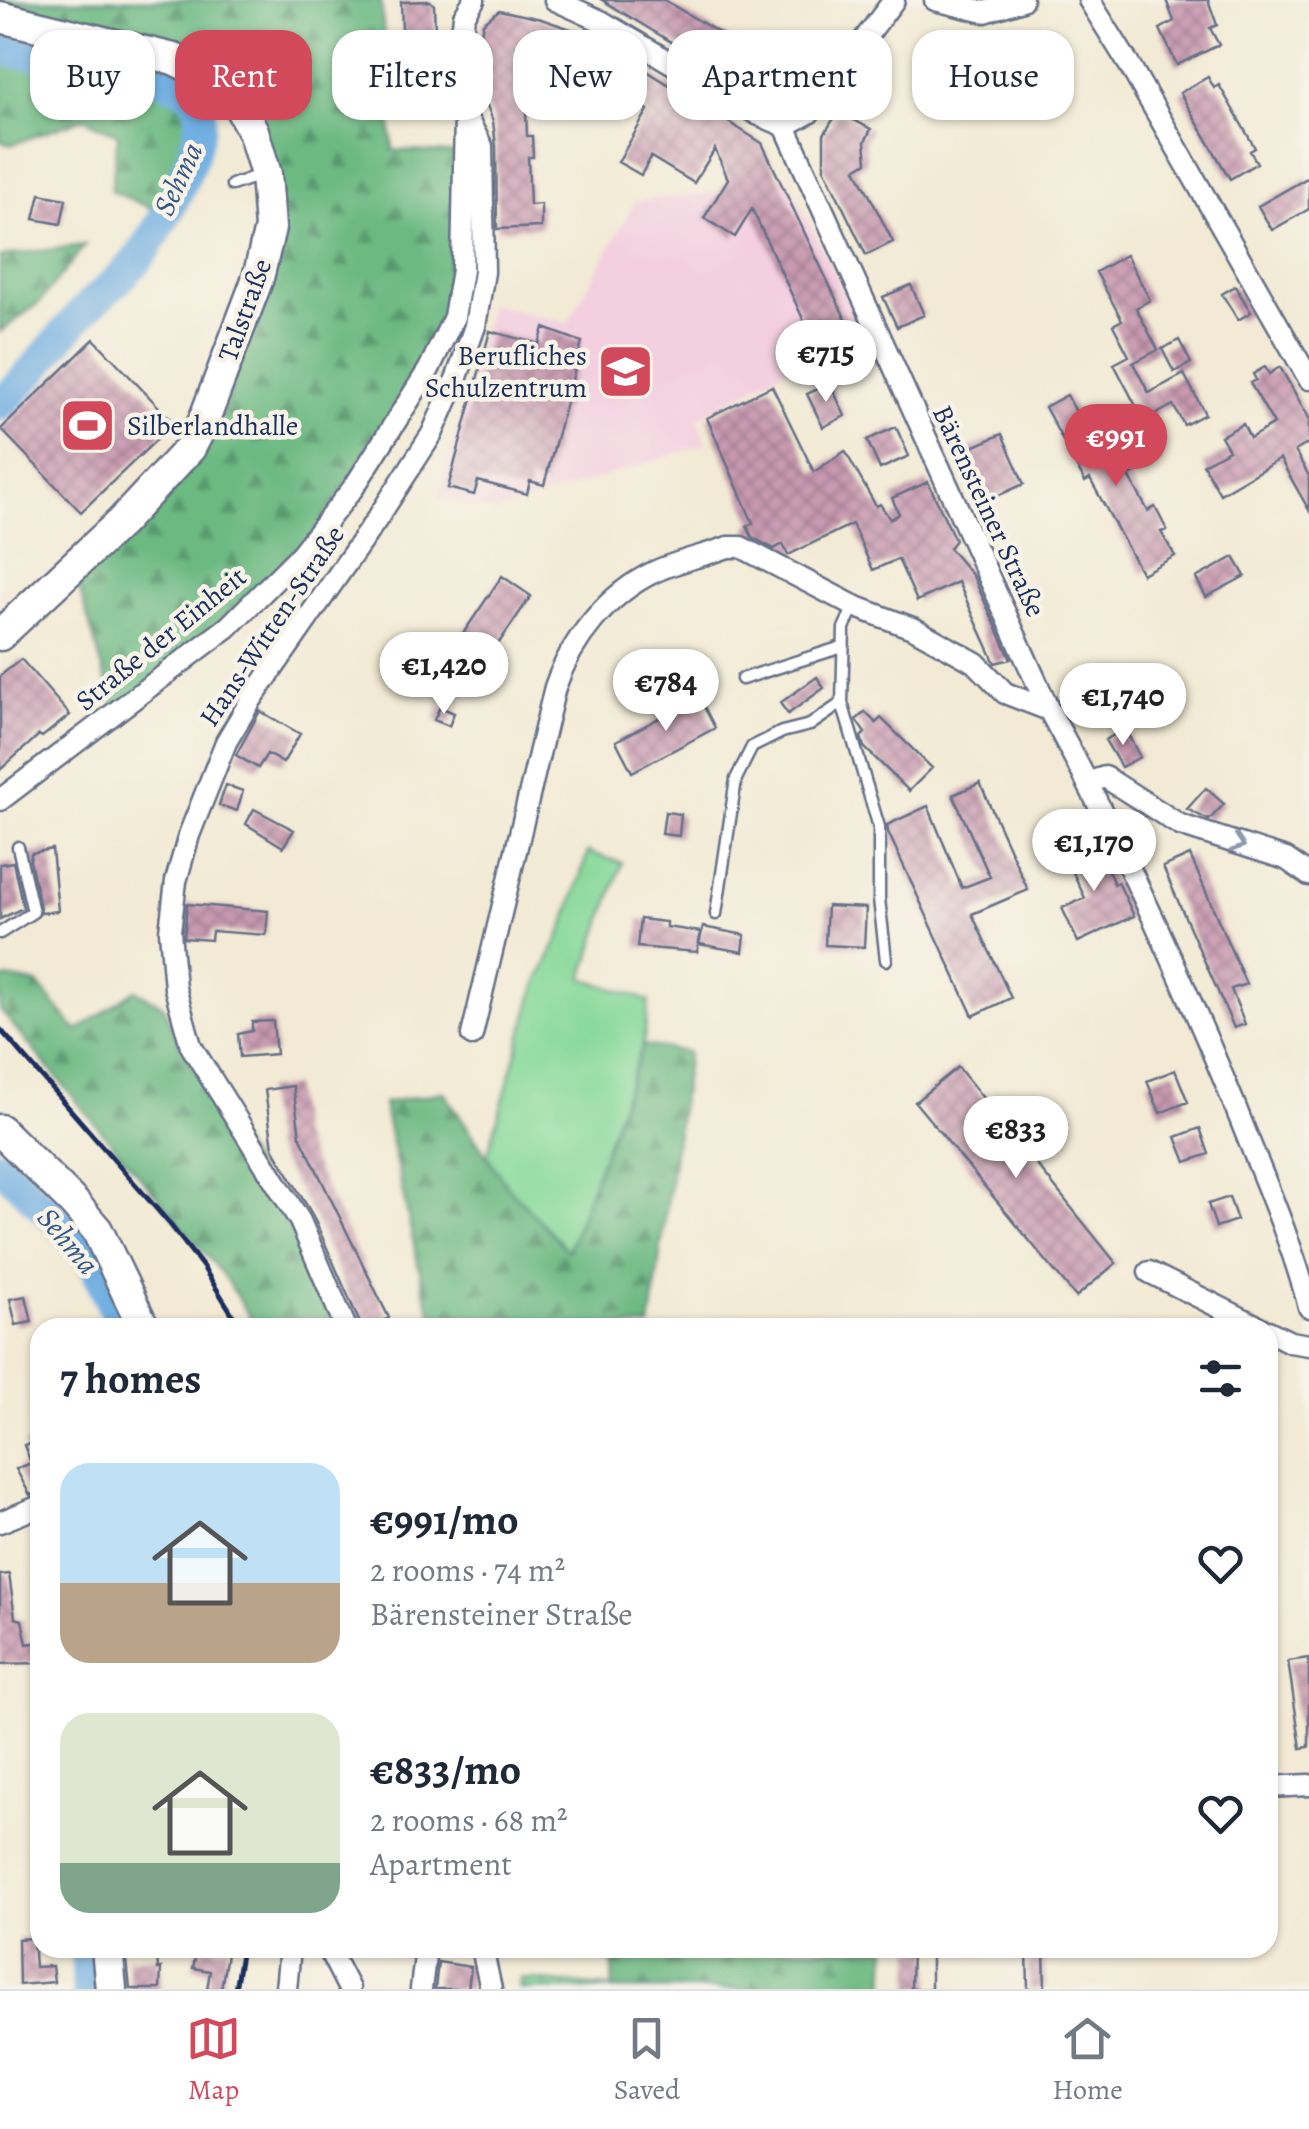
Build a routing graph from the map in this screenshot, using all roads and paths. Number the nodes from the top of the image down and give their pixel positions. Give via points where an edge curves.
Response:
1 (473, 0) edge
2 (555, 0) edge
3 (894, 0) edge
4 (935, 0) edge
5 (1022, 0) edge
6 (1089, 0) edge
7 (0, 17) edge
8 (462, 30) edge
9 (465, 120) edge
10 (467, 120) edge
11 (785, 126) junction
12 (266, 174) junction
13 (232, 185) dead end
14 (1309, 379) edge
15 (854, 606) junction
16 (0, 635) edge
17 (842, 647) junction
18 (742, 679) dead end
19 (842, 704) junction
20 (1050, 710) junction
21 (1089, 782) junction
22 (0, 800) edge
23 (18, 847) dead end
24 (1309, 875) edge
25 (716, 914) dead end
26 (0, 933) edge
27 (886, 960) dead end
28 (472, 1036) dead end
29 (0, 1130) edge
30 (1149, 1272) dead end
31 (1309, 1308) edge
32 (139, 1318) edge
33 (342, 1318) edge
34 (1242, 1318) edge
35 (1278, 1336) edge
36 (1309, 1345) edge
37 (30, 1510) edge
38 (0, 1522) edge
39 (1309, 1785) edge
40 (1278, 1786) edge
41 (109, 1958) edge
42 (289, 1958) edge
43 (333, 1958) edge
44 (425, 1958) edge
45 (484, 1958) edge
46 (111, 1989) edge
47 (286, 1989) edge
48 (349, 1989) edge
49 (420, 1989) edge
50 (491, 1989) edge

1 - 8 street, Straße der Einheit
2 - 11 street
3 - 11 street via 809,113
4 - 5 street via 986,12
6 - 14 street
7 - 12 main road, Talstraße via 174,59 216,80 244,113
9 - 22 street, Straße der Einheit via 462,270 454,317 354,488 228,628
10 - 33 street, Hans-Witten-Straße via 482,146 484,272 457,377 423,448 226,742 189,835 170,932 175,988 191,1046 300,1221
11 - 20 street, Bärensteiner Straße
12 - 13 lane
12 - 16 main road, Talstraße via 266,252 190,448
15 - 17 lane
15 - 20 street via 915,629 976,664 1005,693
15 - 28 street via 741,547 728,548 656,571 620,593 585,630 555,686
17 - 18 lane
17 - 19 lane
19 - 25 lane via 810,725 752,747 736,779
19 - 27 lane via 880,826
20 - 21 street, Bärensteiner Straße
21 -> 24 street via 1105,777 1180,825 1286,859
21 - 31 street, Bärensteiner Straße via 1186,988 1295,1255
23 - 26 lane via 34,912
29 - 32 main road via 97,1230
30 - 34 street
35 - 36 street
37 - 38 street
39 - 40 street
41 - 46 main road
42 - 47 street
43 - 48 street
44 - 49 street
45 - 50 street

